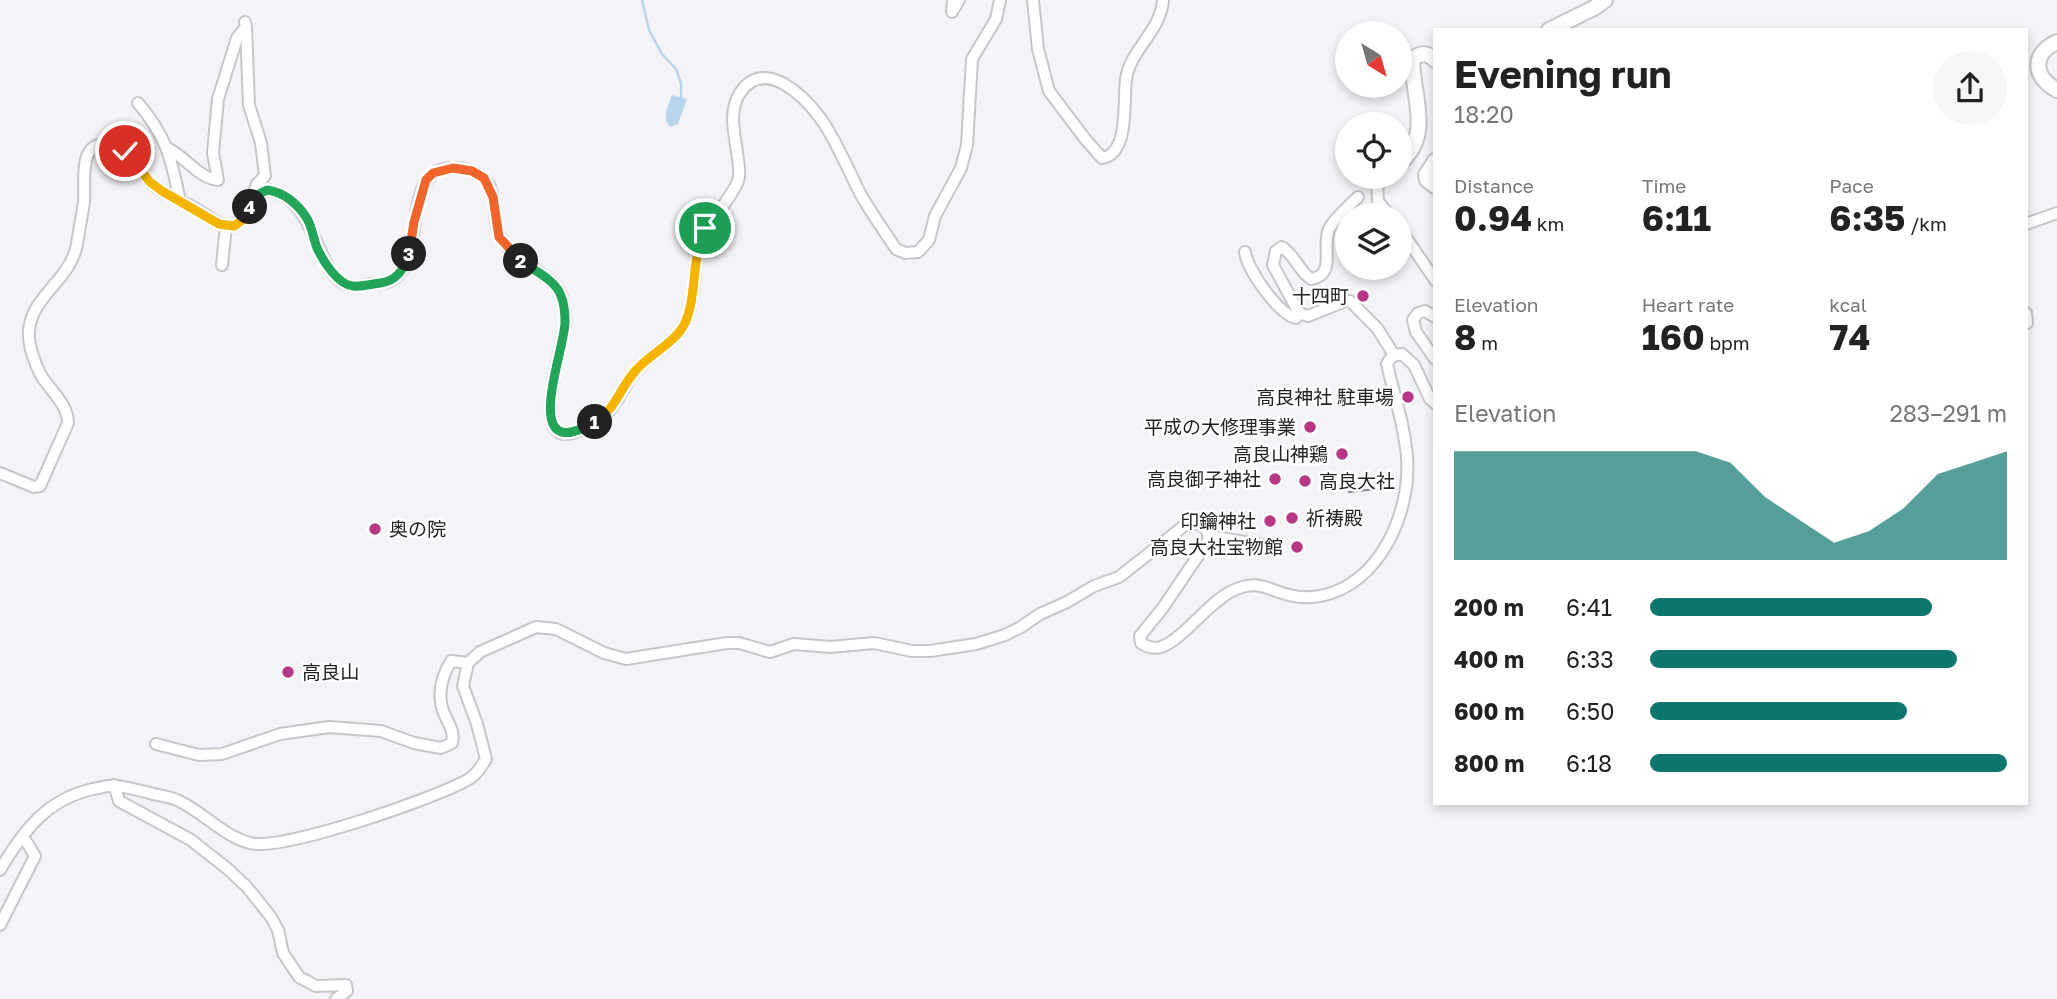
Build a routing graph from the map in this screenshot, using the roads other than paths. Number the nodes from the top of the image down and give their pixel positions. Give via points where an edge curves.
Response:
1 (953, 0) edge
2 (959, 0) edge
3 (1000, 0) edge
4 (1033, 0) edge
5 (1163, 0) edge
6 (1605, 0) edge
7 (1553, 28) edge
8 (2057, 42) edge
9 (1433, 59) edge
10 (2057, 90) edge
11 (138, 103) dead end
12 (167, 148) junction
13 (1412, 148) edge
14 (1433, 164) edge
15 (1433, 184) edge
16 (257, 195) junction
17 (1358, 197) dead end
18 (180, 201) junction
19 (2057, 213) edge
20 (2028, 223) edge
21 (226, 226) junction
22 (1412, 246) edge
23 (1245, 252) dead end
24 (222, 265) dead end
25 (1433, 277) edge
26 (1299, 313) junction
27 (1433, 316) edge
28 (1395, 355) junction
29 (1433, 356) edge
30 (1433, 401) edge
31 (0, 473) edge
32 (1210, 536) junction
33 (1267, 546) dead end
34 (468, 663) junction
35 (156, 744) dead end
36 (114, 785) junction
37 (23, 836) junction
38 (0, 870) edge
39 (0, 925) edge
40 (336, 999) edge

1 - 2 street via 952,12
3 - 16 street via 996,19 972,60 967,145 961,168 935,216 929,240 918,252 896,249 812,109 776,78 755,79 747,85 739,94 733,119 739,181 700,240 685,323 637,368 607,414 577,432 558,430 549,401 565,322 561,295 499,237 493,197 484,178 453,168 433,173 426,180 405,265 390,282 354,286 344,284 334,273 317,249 306,217 286,196 267,190
4 - 5 street via 1038,49 1049,91 1102,158 1120,142 1126,76 1157,23
6 - 7 main road
8 - 10 main road via 2046,47 2039,66 2044,83
9 - 13 main road via 1418,54 1413,59 1419,126
11 - 12 street via 156,124
12 - 16 street via 218,180 213,153 218,99 245,24 249,105 265,176 257,184
12 - 18 street
14 - 15 main road via 1426,175
16 - 21 street via 244,219
17 - 26 street via 1331,225 1327,268 1318,278 1304,274 1287,250 1276,251 1273,265
18 - 21 street
18 - 31 street via 150,182 125,151 102,143 89,152 75,254 69,269 36,309 29,333 37,368 63,407 68,423 40,486
19 - 20 street
21 - 24 street
22 - 25 street
23 - 26 street via 1276,305 1290,317
26 - 28 street via 1308,316 1350,301
27 - 29 street via 1425,311 1413,320
28 - 30 street via 1410,359
28 - 32 street via 1387,364 1403,433 1407,492 1383,551 1362,575 1321,596 1294,597 1268,586 1235,590 1173,639 1160,647 1147,647 1140,636
32 - 33 street
32 - 34 street via 1199,523 1189,522 1119,577 1005,635 942,649 912,651 874,643 794,644 770,652 727,643 626,659 556,629 536,626 480,652
34 - 35 street via 452,661 441,683 441,701 454,737 448,747 414,743 381,731 329,727 279,734 222,754 199,755
34 - 36 street via 463,686 486,759 481,768 449,788 351,824 257,845 227,832 176,799
36 - 37 street via 57,802
36 - 40 street via 119,801 191,840 247,887 278,930 283,953 299,977 316,986 346,985 347,990
37 - 38 street
37 - 39 street via 35,856

